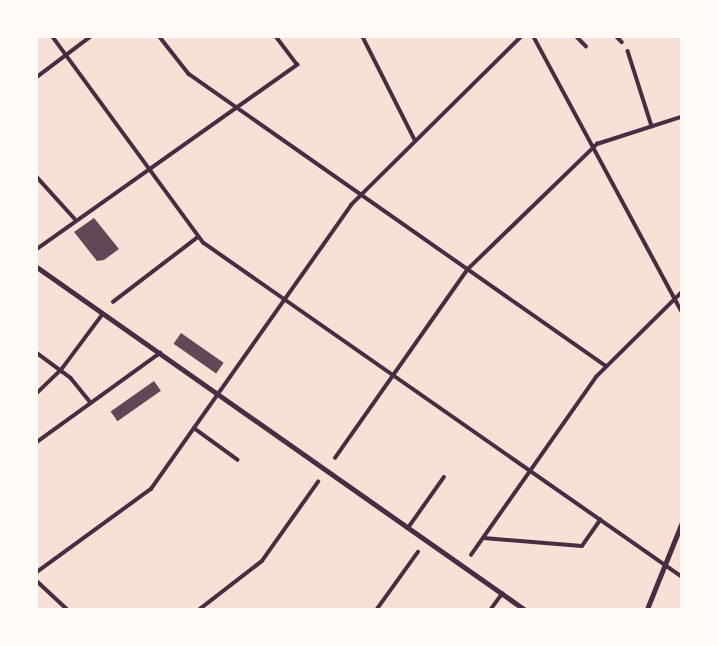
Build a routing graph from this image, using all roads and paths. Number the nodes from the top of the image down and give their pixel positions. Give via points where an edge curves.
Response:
1 (53, 37) edge
2 (90, 37) edge
3 (160, 37) edge
4 (276, 37) edge
5 (363, 37) edge
6 (521, 37) edge
7 (534, 37) edge
8 (577, 37) edge
9 (617, 37) edge
10 (622, 42) dead end
11 (586, 46) dead end
12 (628, 51) dead end
13 (66, 55) junction
14 (37, 76) edge
15 (234, 107) junction
16 (681, 117) edge
17 (652, 127) junction
18 (415, 140) junction
19 (593, 149) junction
20 (148, 169) junction
21 (37, 177) edge
22 (361, 194) junction
23 (76, 220) junction
24 (198, 237) junction
25 (37, 249) edge
26 (37, 267) edge
27 (468, 269) junction
28 (681, 293) edge
29 (673, 299) junction
30 (285, 300) junction
31 (113, 302) dead end
32 (681, 310) edge
33 (102, 315) junction
34 (37, 353) edge
35 (160, 353) junction
36 (606, 366) junction
37 (61, 370) junction
38 (394, 375) junction
39 (37, 393) edge
40 (218, 395) junction
41 (91, 403) junction
42 (194, 428) junction
43 (37, 442) edge
44 (335, 458) dead end
45 (238, 460) dead end
46 (530, 471) junction
47 (444, 477) dead end
48 (318, 482) dead end
49 (600, 520) junction
50 (681, 525) edge
51 (408, 528) junction
52 (484, 538) junction
53 (418, 552) dead end
54 (471, 555) dead end
55 (663, 564) junction
56 (37, 572) edge
57 (681, 576) edge
58 (37, 581) edge
59 (502, 594) junction
60 (67, 609) edge
61 (200, 609) edge
62 (377, 609) edge
63 (491, 609) edge
64 (524, 609) edge
65 (648, 609) edge

1 - 13 street
2 - 13 street
3 - 15 street via 189,74
4 - 15 street via 298,65
5 - 18 street
6 - 18 street
7 - 19 street
8 - 11 street
9 - 10 street
12 - 17 street
13 - 14 street
13 - 20 street
15 - 20 street
15 - 22 street
16 - 17 street
17 - 19 street
18 - 22 street
19 - 27 street
19 - 29 street
20 - 23 street
20 - 24 street
21 - 23 street
22 - 27 street
22 - 30 street
23 - 25 street
24 - 30 street
24 - 31 street
26 - 33 street
27 - 36 street
27 - 38 street
28 - 29 street
29 - 32 street
29 - 36 street
30 - 38 street
30 - 40 street
33 - 35 street
33 - 37 street
34 - 37 street
35 - 40 street
35 - 41 street
36 - 46 street
37 - 39 street
37 - 41 street
38 - 44 street
38 - 46 street
40 - 42 street
40 - 51 street
41 - 43 street
42 - 45 street
42 - 56 street via 150,489
46 - 49 street
46 - 52 street
47 - 51 street
48 - 61 street via 262,561
49 - 52 street via 582,546
49 - 55 street
50 - 55 street
51 - 59 street
52 - 54 street
53 - 62 street
55 - 57 street
55 - 65 street
58 - 60 street
59 - 63 street
59 - 64 street

